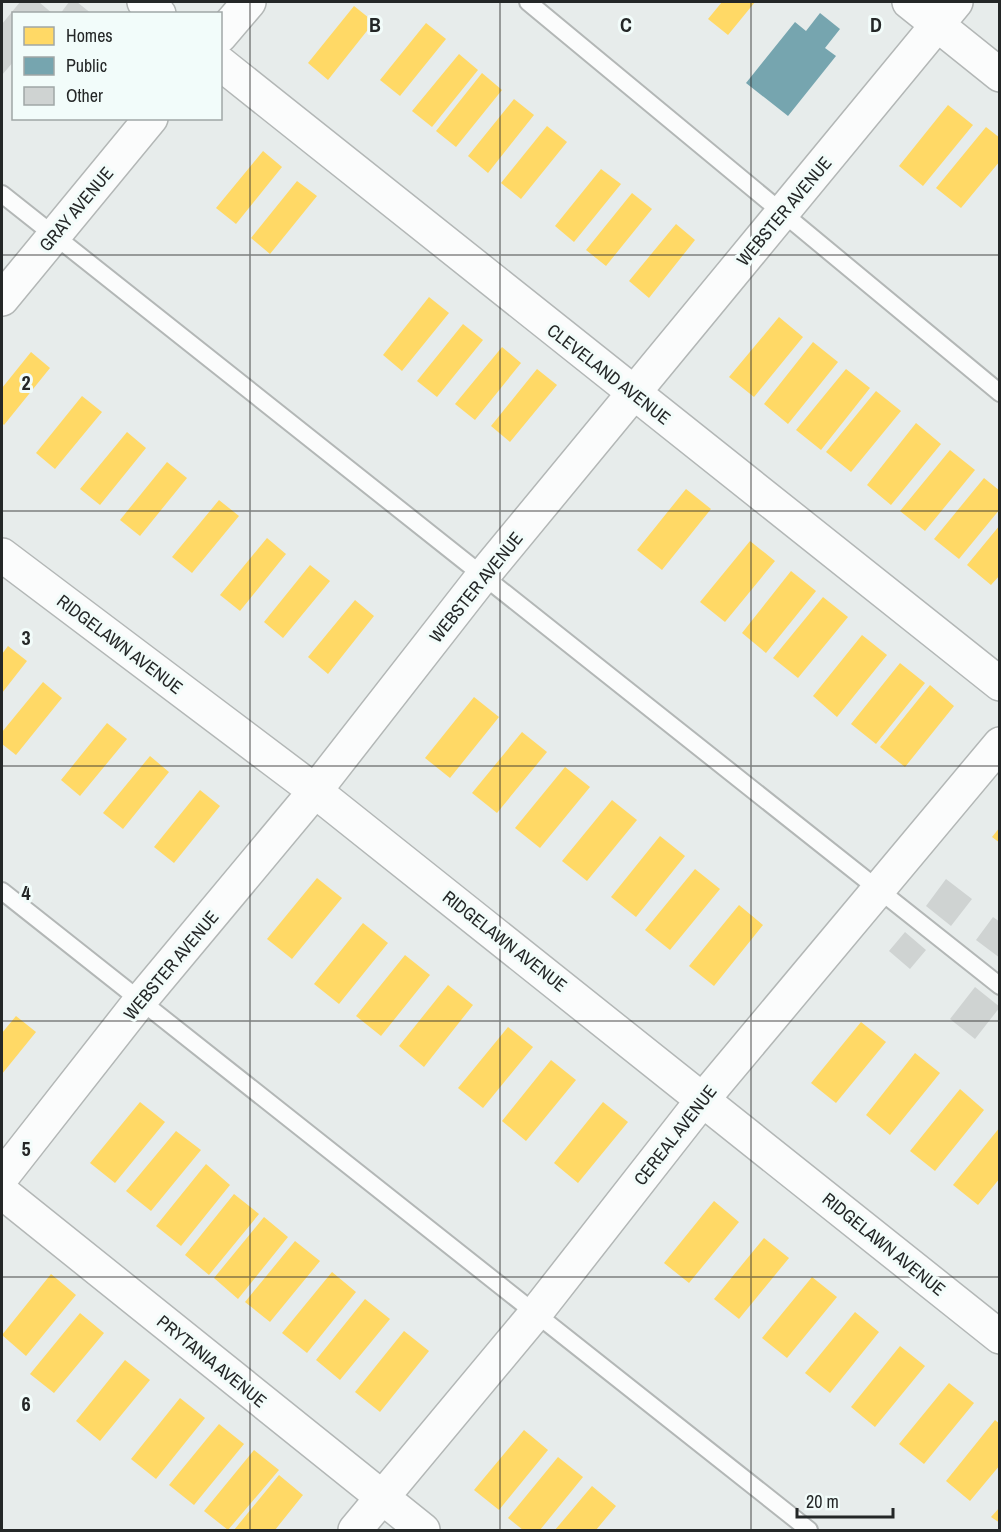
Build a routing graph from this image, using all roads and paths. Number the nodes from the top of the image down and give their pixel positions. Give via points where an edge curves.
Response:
1 (144, 2) edge
2 (249, 2) edge
3 (528, 2) edge
4 (909, 2) edge
5 (156, 12) edge
6 (947, 13) edge
7 (222, 34) edge
8 (222, 65) edge
9 (999, 75) edge
10 (149, 120) edge
11 (2, 194) edge
12 (782, 211) junction
13 (52, 236) junction
14 (2, 299) edge
15 (633, 393) junction
16 (999, 393) edge
17 (2, 555) edge
18 (482, 577) junction
19 (999, 684) edge
20 (999, 744) edge
21 (315, 791) junction
22 (877, 889) junction
23 (2, 891) edge
24 (999, 986) edge
25 (140, 1001) junction
26 (704, 1098) junction
27 (2, 1177) edge
28 (2, 1192) edge
29 (535, 1314) junction
30 (999, 1337) edge
31 (381, 1497) junction
32 (355, 1530) edge
33 (423, 1530) edge
34 (809, 1530) edge

1 - 5 street
2 - 7 street
3 - 12 lane
4 - 6 street
6 - 9 street
6 - 12 street, WEBSTER AVENUE
8 - 15 street, CLEVELAND AVENUE
10 - 13 street, GRAY AVENUE
11 - 13 lane
12 - 15 street, WEBSTER AVENUE
12 - 16 lane
13 - 14 street, GRAY AVENUE
13 - 18 lane
15 - 18 street, WEBSTER AVENUE
15 - 19 street, CLEVELAND AVENUE
17 - 21 street, RIDGELAWN AVENUE
18 - 21 street, WEBSTER AVENUE
18 - 22 lane
20 - 22 street, CEREAL AVENUE
21 - 25 street, WEBSTER AVENUE
21 - 26 street, RIDGELAWN AVENUE
22 - 24 lane
22 - 26 street, CEREAL AVENUE
23 - 25 lane
25 - 27 street, WEBSTER AVENUE
25 - 29 lane
26 - 29 street, CEREAL AVENUE
26 - 30 street, RIDGELAWN AVENUE
28 - 31 street, PRYTANIA AVENUE
29 - 31 street, CEREAL AVENUE
29 - 34 lane
31 - 32 street, CEREAL AVENUE
31 - 33 street, PRYTANIA AVENUE

